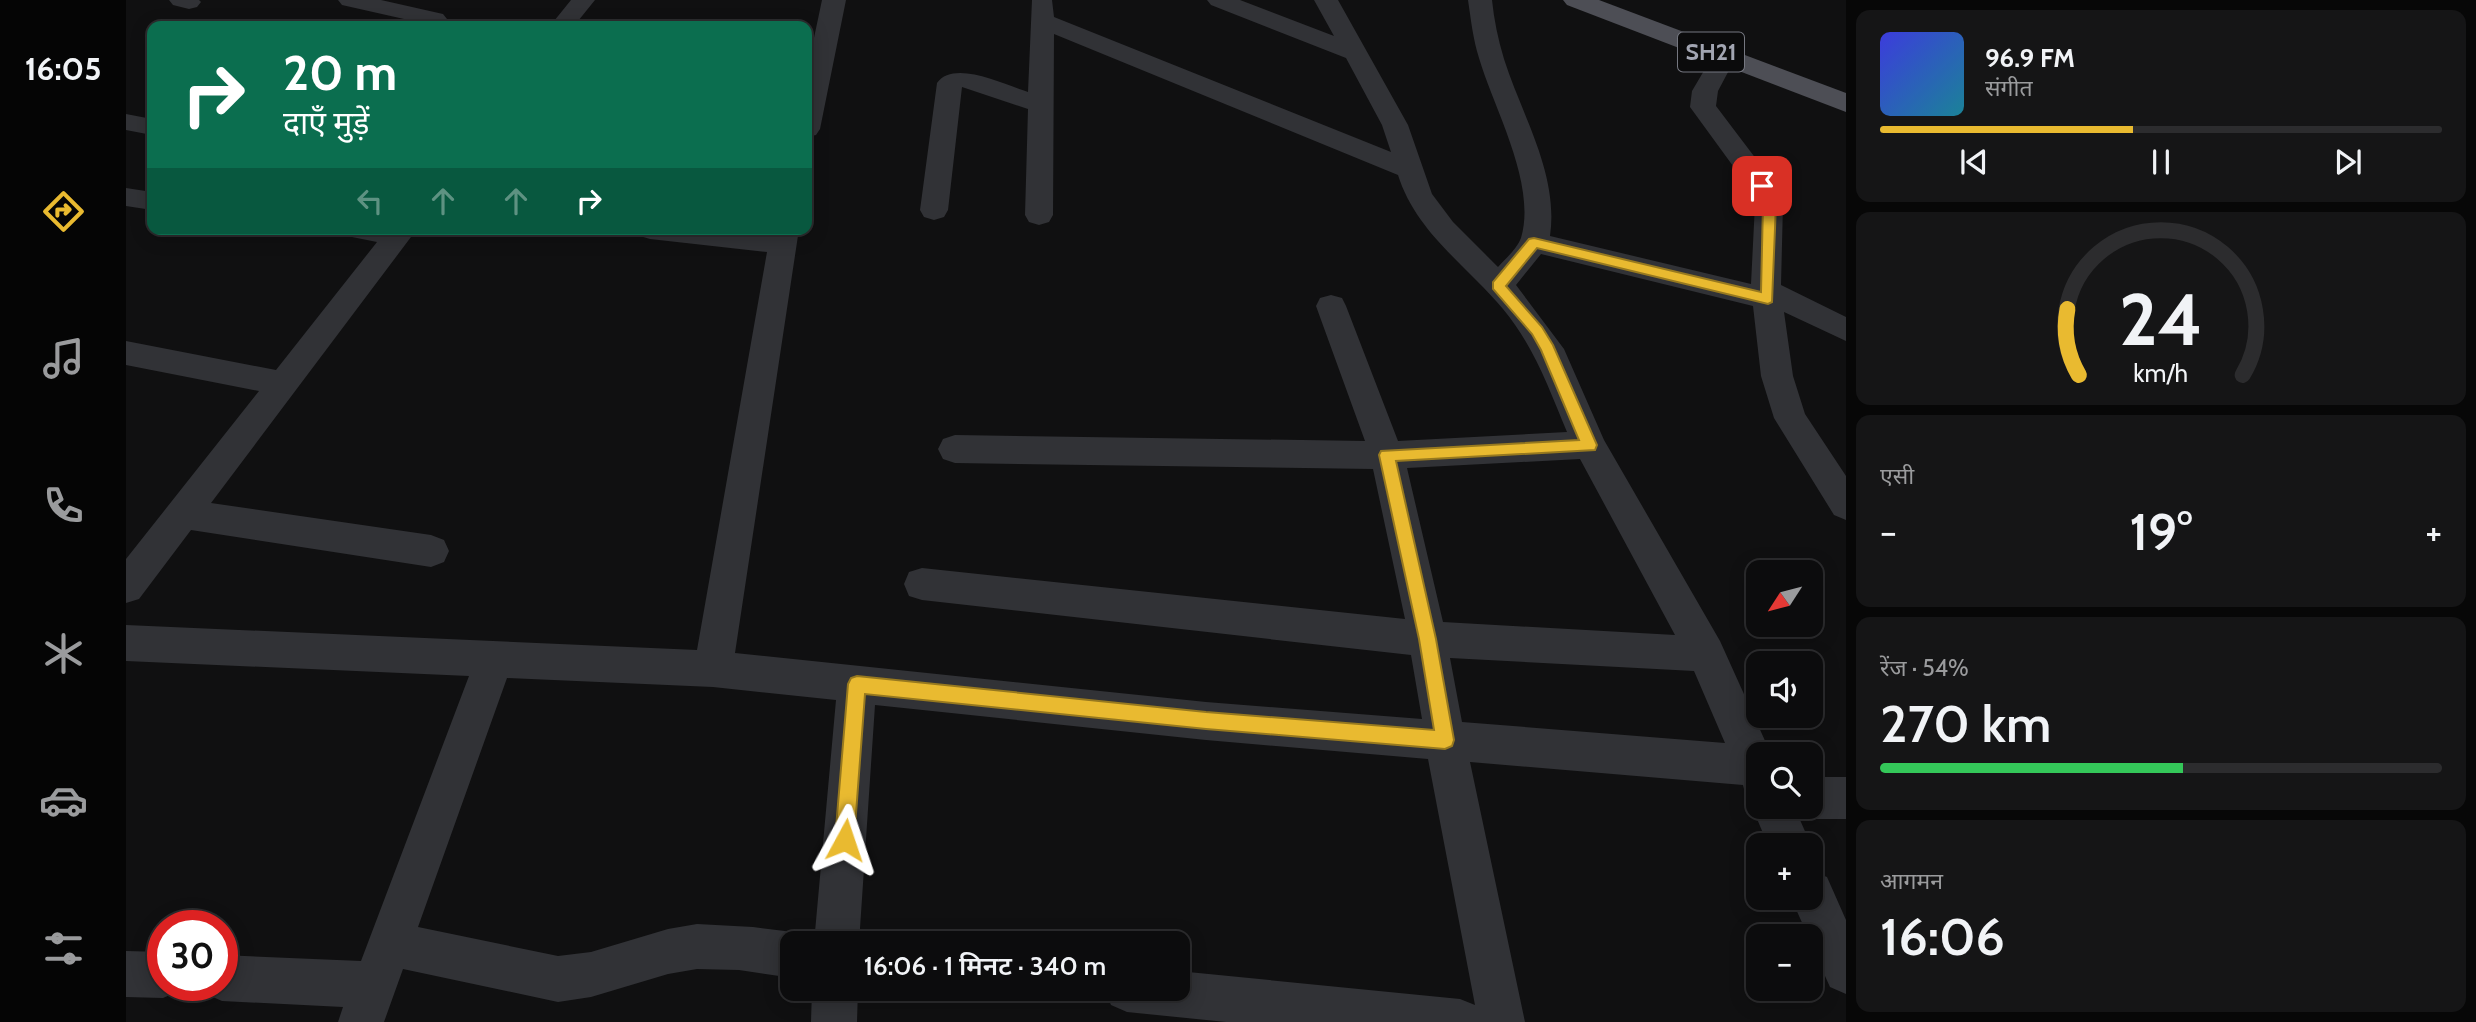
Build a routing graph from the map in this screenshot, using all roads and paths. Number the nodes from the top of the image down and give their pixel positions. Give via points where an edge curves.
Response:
1 (350, 0) edge
2 (452, 0) edge
3 (583, 0) edge
4 (834, 0) edge
5 (1219, 0) edge
6 (1326, 0) edge
7 (1480, 0) edge
8 (1576, 0) edge
9 (1042, 11) edge
10 (425, 21) edge
11 (434, 21) edge
12 (566, 21) edge
13 (1355, 53) junction
14 (1724, 57) junction
15 (814, 61) edge
16 (812, 80) edge
17 (1846, 103) edge
18 (1041, 105) junction
19 (126, 122) edge
20 (147, 126) edge
21 (1410, 170) junction
22 (126, 197) edge
23 (147, 200) edge
24 (934, 210) dead end
25 (1039, 215) dead end
26 (399, 235) edge
27 (765, 235) edge
28 (784, 236) edge
29 (1534, 242) junction
30 (1498, 286) junction
31 (1767, 294) junction
32 (1331, 306) dead end
33 (1846, 330) edge
34 (126, 353) edge
35 (284, 384) junction
36 (1589, 445) junction
37 (955, 449) dead end
38 (1387, 455) junction
39 (1846, 505) edge
40 (183, 514) junction
41 (431, 551) dead end
42 (922, 584) dead end
43 (126, 587) edge
44 (1428, 639) junction
45 (126, 643) edge
46 (1706, 654) junction
47 (494, 660) junction
48 (713, 669) junction
49 (857, 684) junction
50 (1445, 740) junction
51 (1746, 745) edge
52 (1746, 769) edge
53 (1823, 798) edge
54 (1846, 799) edge
55 (1819, 910) edge
56 (837, 931) edge
57 (390, 944) junction
58 (780, 954) edge
59 (1846, 971) edge
60 (126, 974) edge
61 (147, 975) edge
62 (238, 981) edge
63 (1190, 995) edge
64 (835, 1001) edge
65 (367, 1004) edge
66 (834, 1022) edge
67 (1460, 1022) edge
68 (1502, 1022) edge

1 - 10 street
2 - 11 street
3 - 12 street
4 - 15 street
5 - 13 street
6 - 13 street
7 - 29 street via 1483,30 1531,173 1539,214
8 - 14 main road, SH21
9 - 18 street
9 - 21 street
13 - 21 street via 1395,125
14 - 17 main road, SH21
14 - 31 street via 1705,91 1703,107 1762,186 1769,204
15 - 16 street
18 - 24 street via 966,80 950,83
18 - 25 street
19 - 20 street
21 - 30 street via 1428,211
22 - 23 street
26 - 35 street
27 - 28 street
28 - 48 street
29 - 30 street
29 - 31 street
30 - 36 street via 1548,349
31 - 33 street
31 - 39 street via 1777,376 1790,418
32 - 38 street
34 - 35 street
35 - 40 street
36 - 38 street
36 - 46 street
37 - 38 street
38 - 44 street
40 - 41 street
40 - 43 street
42 - 44 street
44 - 46 street
44 - 50 street
45 - 47 street
46 - 51 street
47 - 48 street
47 - 57 street
48 - 49 street
49 - 50 street via 1206,721
49 - 56 street
50 - 52 street
50 - 68 street
53 - 54 street
55 - 59 street
57 - 58 street via 558,979 607,972 688,947
57 - 65 street
60 - 61 street
62 - 65 street
63 - 67 street
64 - 66 street

